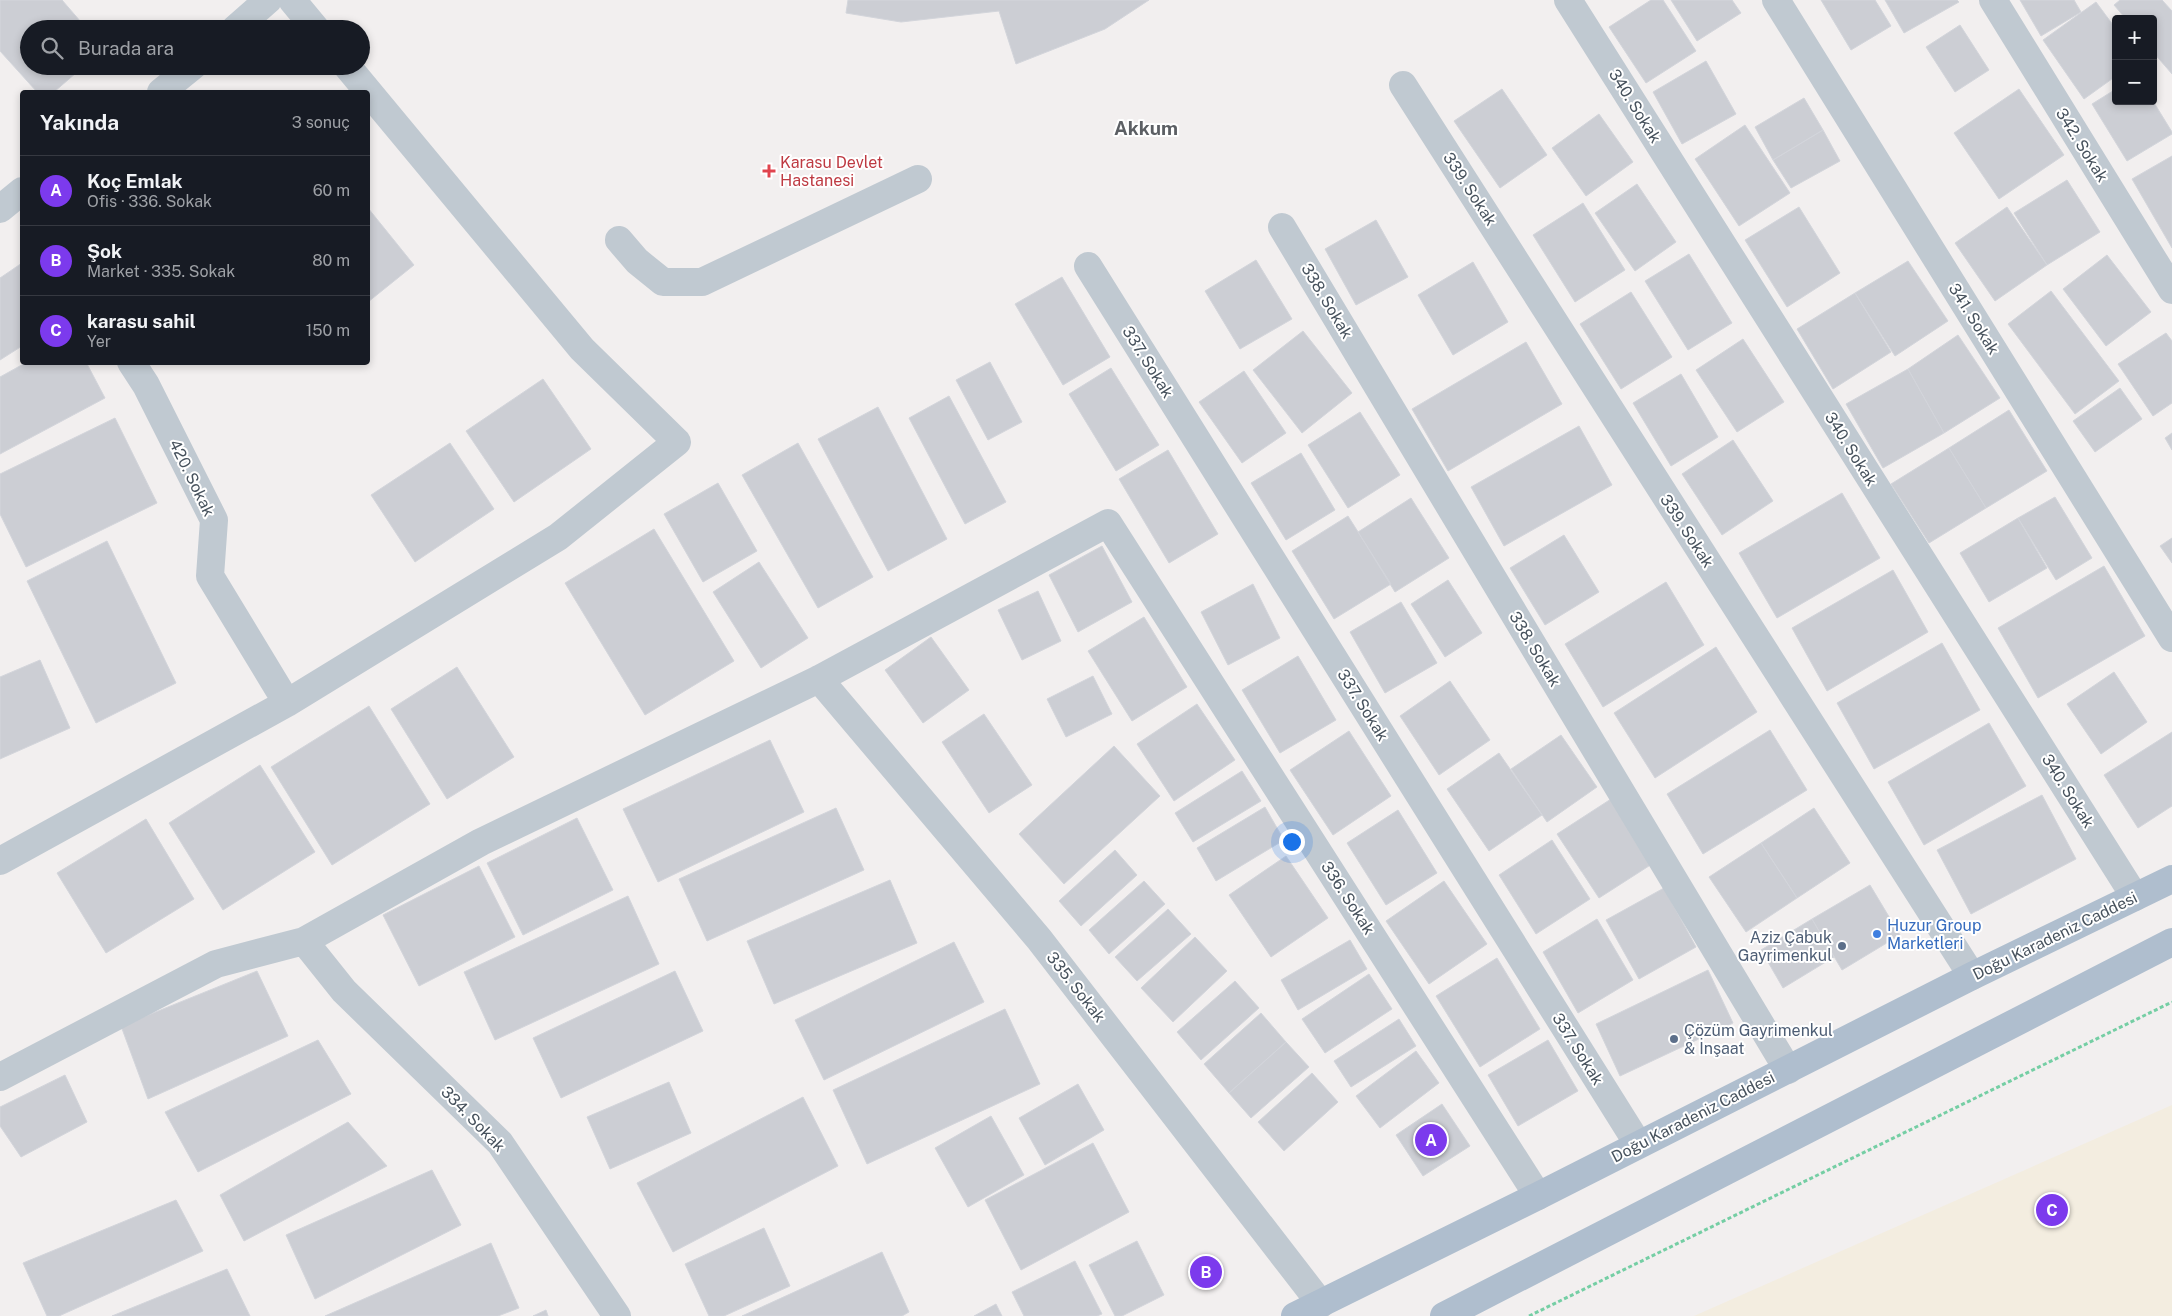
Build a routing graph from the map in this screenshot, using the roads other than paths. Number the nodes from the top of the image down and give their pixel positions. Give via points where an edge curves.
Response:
1 (268, 0) edge
2 (292, 0) edge
3 (1568, 0) edge
4 (1776, 0) edge
5 (1992, 0) edge
6 (246, 20) edge
7 (309, 20) edge
8 (182, 75) edge
9 (354, 75) edge
10 (1403, 85) dead end
11 (163, 90) edge
12 (367, 90) edge
13 (370, 94) edge
14 (918, 179) dead end
15 (1282, 227) dead end
16 (619, 240) dead end
17 (1088, 266) dead end
18 (2172, 290) edge
19 (133, 365) edge
20 (2172, 638) edge
21 (819, 679) junction
22 (287, 703) junction
23 (0, 861) edge
24 (2172, 879) edge
25 (2135, 898) junction
26 (304, 941) junction
27 (2172, 942) edge
28 (1972, 976) junction
29 (1788, 1070) junction
30 (0, 1076) edge
31 (1638, 1144) junction
32 (1538, 1196) junction
33 (1320, 1304) junction
34 (617, 1316) edge
35 (1295, 1316) edge
36 (1444, 1316) edge

1 - 6 street
2 - 7 street
3 - 25 street, 340. Sokak
4 - 20 street, 341. Sokak
5 - 18 street, 342. Sokak
8 - 11 street
9 - 12 street
10 - 28 street, 339. Sokak
13 - 22 street via 582,349 676,442 558,537
14 - 16 street via 702,282 663,282 637,261
15 - 29 street, 338. Sokak
17 - 31 street, 337. Sokak
19 - 22 street, 420. Sokak via 214,520 210,576
21 - 26 street via 481,842
21 - 32 street, 336. Sokak via 1108,524
21 - 33 street, 335. Sokak via 1038,939
22 - 23 street
24 - 25 main road, Doğu Karadeniz Caddesi
25 - 28 main road, Doğu Karadeniz Caddesi
26 - 30 street via 216,964
26 - 34 street, 334. Sokak via 344,991 500,1143
27 - 36 main road
28 - 29 main road, Doğu Karadeniz Caddesi
29 - 31 main road, Doğu Karadeniz Caddesi
31 - 32 main road, Doğu Karadeniz Caddesi
32 - 33 main road, Doğu Karadeniz Caddesi
33 - 35 main road, Doğu Karadeniz Caddesi

